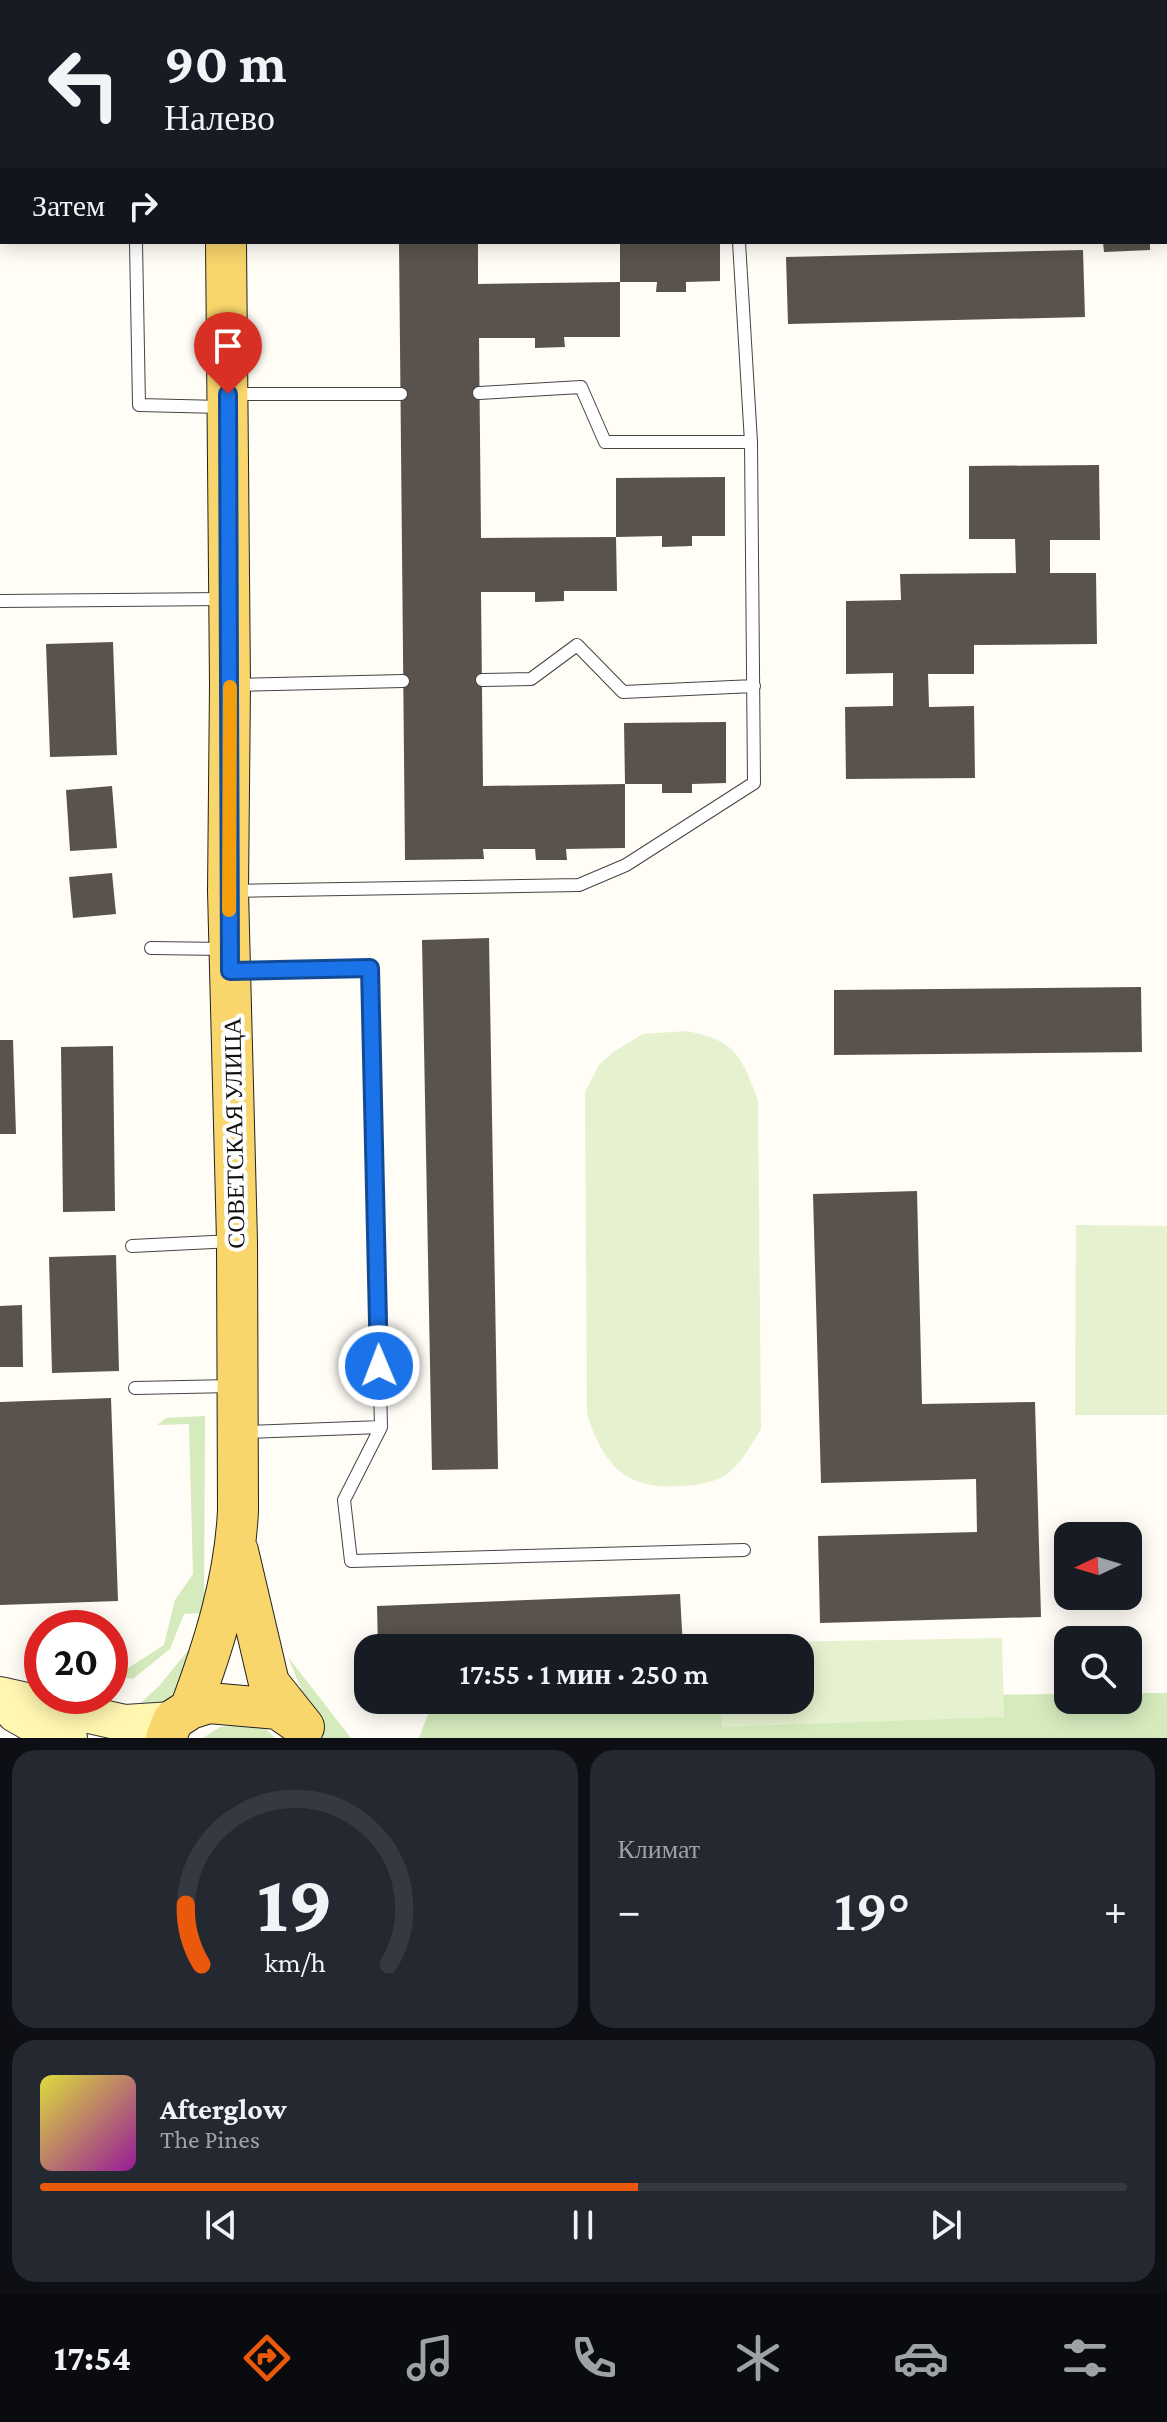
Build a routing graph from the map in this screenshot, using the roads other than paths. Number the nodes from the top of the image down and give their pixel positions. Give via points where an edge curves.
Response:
1 (136, 244) edge
2 (226, 244) edge
3 (739, 244) edge
4 (479, 393) dead end
5 (401, 394) dead end
6 (228, 401) junction
7 (751, 442) junction
8 (229, 599) junction
9 (0, 601) edge
10 (482, 680) dead end
11 (403, 681) dead end
12 (230, 685) junction
13 (754, 686) junction
14 (228, 891) junction
15 (151, 948) dead end
16 (230, 960) junction
17 (237, 1241) junction
18 (132, 1246) dead end
19 (238, 1386) junction
20 (135, 1388) dead end
21 (381, 1427) junction
22 (238, 1432) junction
23 (237, 1543) junction
24 (744, 1550) dead end
25 (0, 1695) edge
26 (0, 1706) edge
27 (176, 1722) edge
28 (306, 1733) edge
29 (69, 1738) edge

1 - 6 lane via 139,405
2 - 6 main road, СОВЕТСКАЯ УЛИЦА
3 - 7 lane
4 - 7 lane via 581,387 605,442
5 - 6 lane
6 - 8 main road, СОВЕТСКАЯ УЛИЦА
7 - 13 lane
8 - 9 lane
8 - 12 main road, СОВЕТСКАЯ УЛИЦА
10 - 13 lane via 531,679 577,645 623,692
11 - 12 lane
12 - 14 main road, СОВЕТСКАЯ УЛИЦА
13 - 14 lane via 754,783 626,865 579,885
14 - 16 main road, СОВЕТСКАЯ УЛИЦА
15 - 16 lane
16 - 17 main road, СОВЕТСКАЯ УЛИЦА
16 - 21 lane via 370,968
17 - 18 lane
17 - 19 main road, СОВЕТСКАЯ УЛИЦА
19 - 20 lane
19 - 22 main road, СОВЕТСКАЯ УЛИЦА
21 - 22 lane
21 - 24 lane via 344,1500 351,1561
22 - 23 main road, СОВЕТСКАЯ УЛИЦА
23 - 27 main road via 209,1657
23 - 28 main road via 269,1683
25 - 27 street via 125,1723
26 - 29 street
27 - 28 main road via 209,1703 255,1705 278,1709

